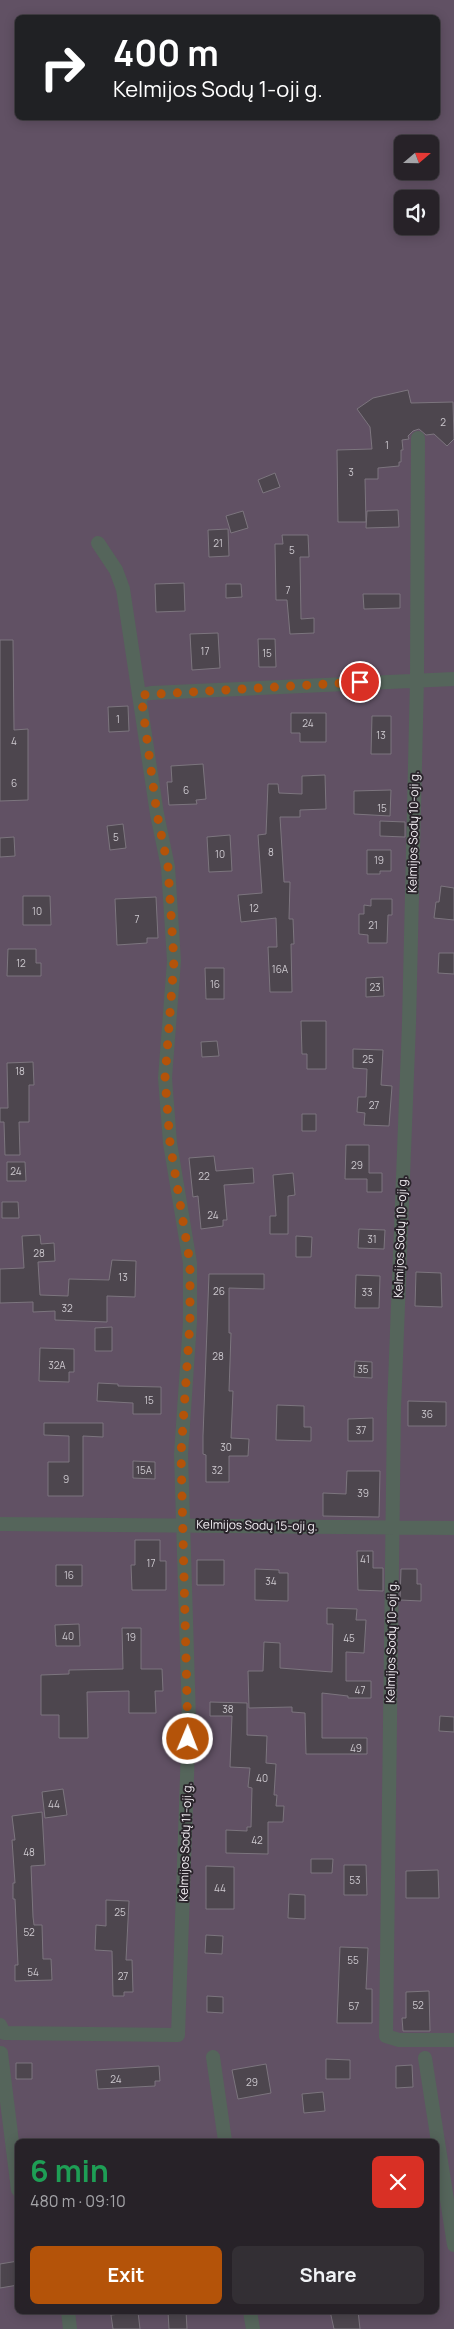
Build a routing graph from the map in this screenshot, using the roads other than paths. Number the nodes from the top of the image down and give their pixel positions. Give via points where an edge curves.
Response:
1 (418, 438) dead end
2 (98, 543) dead end
3 (416, 679) junction
4 (454, 679) edge
5 (141, 695) junction
6 (0, 1524) edge
7 (182, 1524) junction
8 (393, 1527) junction
9 (454, 1528) edge
10 (2, 2029) edge
11 (454, 2040) edge
12 (1, 2053) edge
13 (213, 2057) dead end
14 (425, 2058) dead end
15 (225, 2139) edge
16 (438, 2139) edge
17 (439, 2148) edge
18 (15, 2166) edge
19 (454, 2245) edge
20 (68, 2314) edge
21 (250, 2314) edge
22 (70, 2329) edge
23 (253, 2329) edge

1 - 3 street, Kelmijos Sodų 10-oji g.
2 - 5 street, Kelmijos Sodų 11-oji g. via 116,570 123,589
3 - 4 street
3 - 5 street
3 - 8 street, Kelmijos Sodų 10-oji g.
5 - 7 street, Kelmijos Sodų 11-oji g. via 157,814 168,867 174,961 165,1078 170,1143 190,1263 190,1322 181,1454
6 - 7 street, Kelmijos Sodų 15-oji g.
7 - 8 street, Kelmijos Sodų 15-oji g.
7 - 10 street, Kelmijos Sodų 11-oji g. via 189,1719 178,2035
8 - 9 street, Kelmijos Sodų 15-oji g.
8 - 11 street, Kelmijos Sodų 10-oji g. via 386,2036 399,2040
12 - 18 street
13 - 15 street
14 - 16 street
17 - 19 street
20 - 22 street
21 - 23 street

